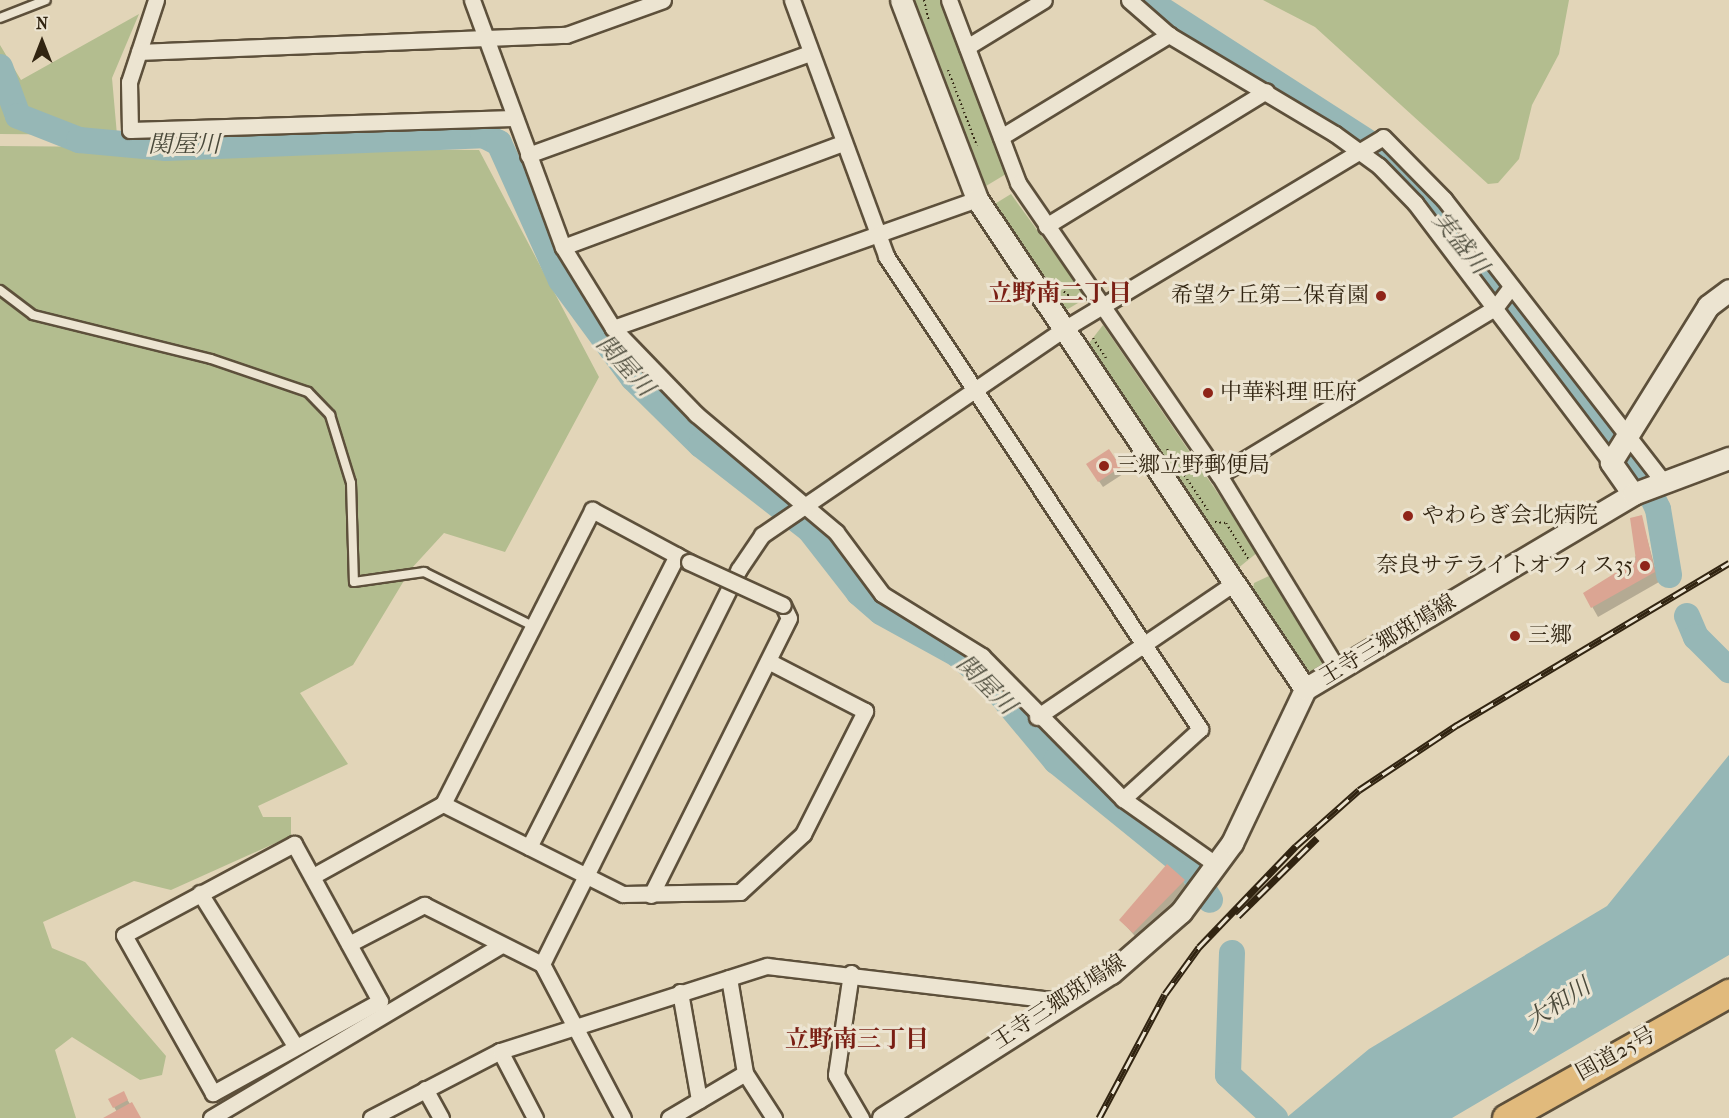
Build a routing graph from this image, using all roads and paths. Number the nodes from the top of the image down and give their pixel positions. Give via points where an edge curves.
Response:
1 (46, 0) edge
2 (156, 0) edge
3 (472, 0) edge
4 (663, 0) edge
5 (792, 0) edge
6 (901, 0) edge
7 (924, 0) edge
8 (949, 0) edge
9 (1044, 0) edge
10 (1129, 0) edge
11 (0, 18) edge
12 (932, 32) dead end
13 (1169, 35) junction
14 (486, 37) junction
15 (967, 47) junction
16 (139, 52) junction
17 (810, 53) junction
18 (942, 62) dead end
19 (1266, 91) junction
20 (513, 117) junction
21 (1001, 137) junction
22 (842, 143) junction
23 (1364, 150) junction
24 (978, 152) dead end
25 (528, 155) junction
26 (976, 199) junction
27 (1046, 226) junction
28 (876, 234) junction
29 (563, 247) junction
30 (1511, 287) junction
31 (0, 290) edge
32 (1729, 290) edge
33 (1496, 304) junction
34 (1099, 308) junction
35 (613, 328) junction
36 (1064, 329) junction
37 (1093, 338) dead end
38 (1113, 368) dead end
39 (976, 389) junction
40 (1164, 446) dead end
41 (1620, 448) junction
42 (1729, 458) edge
43 (1219, 475) junction
44 (1647, 487) junction
45 (799, 506) junction
46 (683, 559) junction
47 (1249, 560) dead end
48 (1234, 583) junction
49 (533, 626) junction
50 (1147, 644) junction
51 (768, 661) junction
52 (1338, 670) junction
53 (1305, 689) junction
54 (1037, 717) junction
55 (1123, 799) junction
56 (443, 804) junction
57 (529, 847) junction
58 (314, 876) junction
59 (589, 877) junction
60 (1208, 879) junction
61 (200, 893) junction
62 (651, 895) junction
63 (350, 944) junction
64 (500, 946) junction
65 (542, 964) junction
66 (851, 973) junction
67 (729, 978) junction
68 (680, 992) junction
69 (1729, 993) edge
70 (1062, 1001) junction
71 (574, 1024) junction
72 (296, 1047) junction
73 (500, 1052) junction
74 (745, 1073) junction
75 (425, 1089) junction
76 (699, 1100) junction
77 (1517, 1115) edge
78 (211, 1118) edge
79 (371, 1118) edge
80 (441, 1118) edge
81 (535, 1118) edge
82 (623, 1118) edge
83 (669, 1118) edge
84 (774, 1118) edge
85 (861, 1118) edge
86 (883, 1118) edge

1 - 11 lane
2 - 16 street
3 - 14 street
4 - 14 street via 566,35
5 - 17 street
6 - 26 main road
7 - 12 path
8 - 15 street
9 - 15 street
10 - 13 street
13 - 19 street
13 - 21 street
14 - 16 street
14 - 20 street
15 - 21 street
16 - 20 street via 129,82 130,130
17 - 22 street
17 - 25 street
18 - 24 path via 965,104
19 - 23 street
19 - 27 street
20 - 25 street
21 - 27 street via 1018,183
22 - 28 street
22 - 29 street
23 - 30 street via 1383,137 1444,199
23 - 33 street via 1415,203
23 - 34 street
25 - 29 street
26 - 28 street
26 - 36 main road
27 - 34 street
28 - 35 street
28 - 39 street via 885,256
29 - 35 street
30 - 33 street
30 - 41 street
31 - 49 lane via 33,315 210,359 308,392 330,415 351,483 354,582 424,572
32 - 41 main road via 1708,306
33 - 41 street
33 - 43 street
34 - 36 street
34 - 43 street
35 - 45 street via 696,414
36 - 39 street
36 - 48 main road
37 - 38 path
39 - 45 street
39 - 50 street
40 - 47 path via 1215,522 1226,523
41 - 44 main road
41 - 44 street
42 - 44 main road, 王寺三郷斑鳩線
43 - 52 street
44 - 52 main road, 王寺三郷斑鳩線
45 - 54 street via 836,532 882,594 981,656
45 - 59 street via 782,518 739,569
46 - 49 street via 592,510
46 - 51 street, bridge via 783,605 789,618
46 - 57 street
48 - 50 street
48 - 53 main road
49 - 56 street
50 - 54 street
50 - 55 street via 1200,729
51 - 62 street
51 - 62 street via 864,711 854,732 803,834 740,892
52 - 53 main road, 王寺三郷斑鳩線
53 - 60 main road, 王寺三郷斑鳩線
54 - 55 street
55 - 60 street
56 - 57 street
56 - 58 street
57 - 59 street
58 - 61 street via 294,844
58 - 63 street
59 - 62 street via 623,894
59 - 65 street
60 - 70 main road, 王寺三郷斑鳩線 via 1112,973
61 - 72 street
61 - 72 street via 124,935 213,1093
63 - 64 street via 423,905
63 - 72 street via 380,1001
64 - 65 street
64 - 78 street
65 - 71 street
66 - 67 street via 767,966
66 - 70 street
66 - 85 street via 836,1075
67 - 68 street
67 - 74 street
68 - 71 street
68 - 76 street
69 - 77 highway, 国道25号
70 - 86 main road, 王寺三郷斑鳩線
71 - 73 street
71 - 82 street
73 - 75 street
73 - 81 street
74 - 76 street
74 - 84 street
75 - 79 street
75 - 80 street
76 - 83 street

